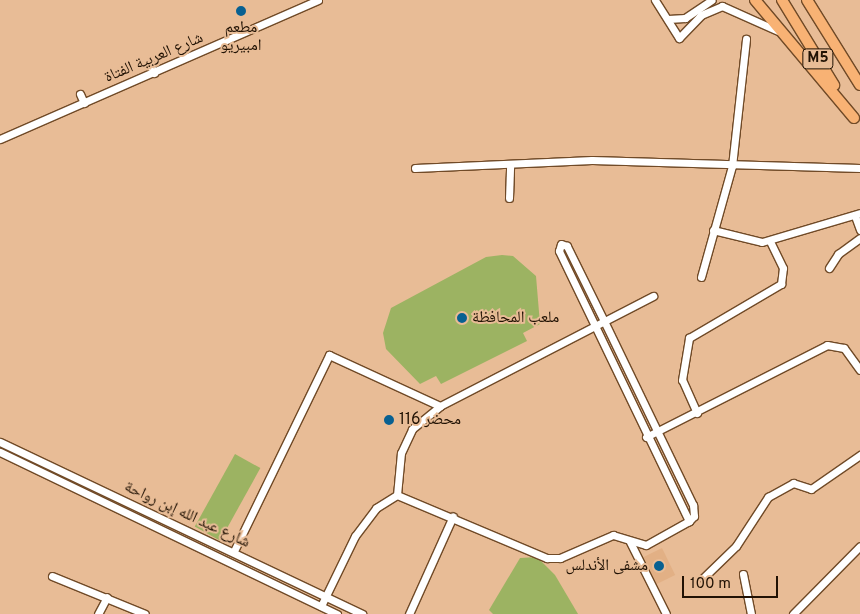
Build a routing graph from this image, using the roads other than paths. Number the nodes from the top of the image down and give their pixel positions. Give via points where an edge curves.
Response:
1 (318, 0) edge
2 (656, 0) edge
3 (712, 0) edge
4 (755, 0) edge
5 (782, 0) edge
6 (807, 0) edge
7 (699, 13) junction
8 (668, 19) junction
9 (255, 20) dead end
10 (258, 28) junction
11 (788, 36) junction
12 (746, 39) dead end
13 (150, 64) dead end
14 (154, 73) junction
15 (860, 85) edge
16 (80, 94) dead end
17 (84, 103) junction
18 (857, 122) edge
19 (0, 139) edge
20 (510, 166) junction
21 (732, 166) junction
22 (415, 168) dead end
23 (860, 168) edge
24 (508, 198) dead end
25 (857, 214) edge
26 (713, 230) junction
27 (860, 230) edge
28 (860, 238) edge
29 (770, 241) junction
30 (829, 268) dead end
31 (701, 278) dead end
32 (653, 296) dead end
33 (604, 321) junction
34 (595, 325) junction
35 (860, 370) edge
36 (440, 406) junction
37 (697, 413) junction
38 (656, 431) junction
39 (646, 437) junction
40 (0, 442) edge
41 (0, 452) edge
42 (860, 455) edge
43 (397, 495) junction
44 (453, 516) junction
45 (688, 521) junction
46 (630, 542) junction
47 (860, 546) edge
48 (234, 552) junction
49 (742, 574) dead end
50 (52, 576) dead end
51 (703, 578) dead end
52 (326, 596) junction
53 (107, 597) junction
54 (321, 606) junction
55 (98, 614) edge
56 (145, 614) edge
57 (337, 614) edge
58 (362, 614) edge
59 (409, 614) edge
60 (666, 614) edge
61 (752, 614) edge
62 (793, 614) edge

1 - 10 street, شارع العربية الفتاة
2 - 8 street
3 - 7 street
4 - 11 highway
5 - 18 highway, M5
6 - 15 highway
7 - 8 street
7 - 8 street via 680,38
7 - 11 street via 715,7 732,8
9 - 10 street
10 - 14 street, شارع العربية الفتاة
11 - 18 highway
12 - 21 street
13 - 14 street
14 - 17 street, شارع العربية الفتاة
16 - 17 street
17 - 19 street, شارع العربية الفتاة
20 - 21 street via 592,160 692,160
20 - 22 street
20 - 24 street
21 - 23 street
21 - 26 street
25 - 27 street
25 - 29 street
26 - 29 street via 746,241
26 - 31 street
28 - 30 street via 838,254
29 - 37 street via 783,268 781,284 689,338 682,380
32 - 33 street
33 - 34 street
33 - 34 street via 567,246 561,244 559,251
33 - 38 street
34 - 36 street
34 - 39 street
35 - 37 street via 844,348 827,345
36 - 43 street via 412,429 401,453
36 - 48 street via 329,355
37 - 38 street
38 - 39 street
38 - 45 street via 694,508
39 - 45 street
40 - 48 street, شارع عبد الله إبن رواحة
41 - 54 street, شارع عبد الله إبن رواحة
42 - 51 street via 811,489 793,483 768,497 736,546
43 - 44 street
43 - 52 street via 376,508 355,536
44 - 46 street via 547,558 560,558 613,535
44 - 59 street
45 - 46 street via 646,545
46 - 60 street
47 - 62 street
48 - 52 street, شارع عبد الله إبن رواحة
49 - 61 street
50 - 53 street
52 - 54 street
52 - 58 street, شارع عبد الله إبن رواحة
53 - 55 street
53 - 56 street
54 - 57 street, شارع عبد الله إبن رواحة

